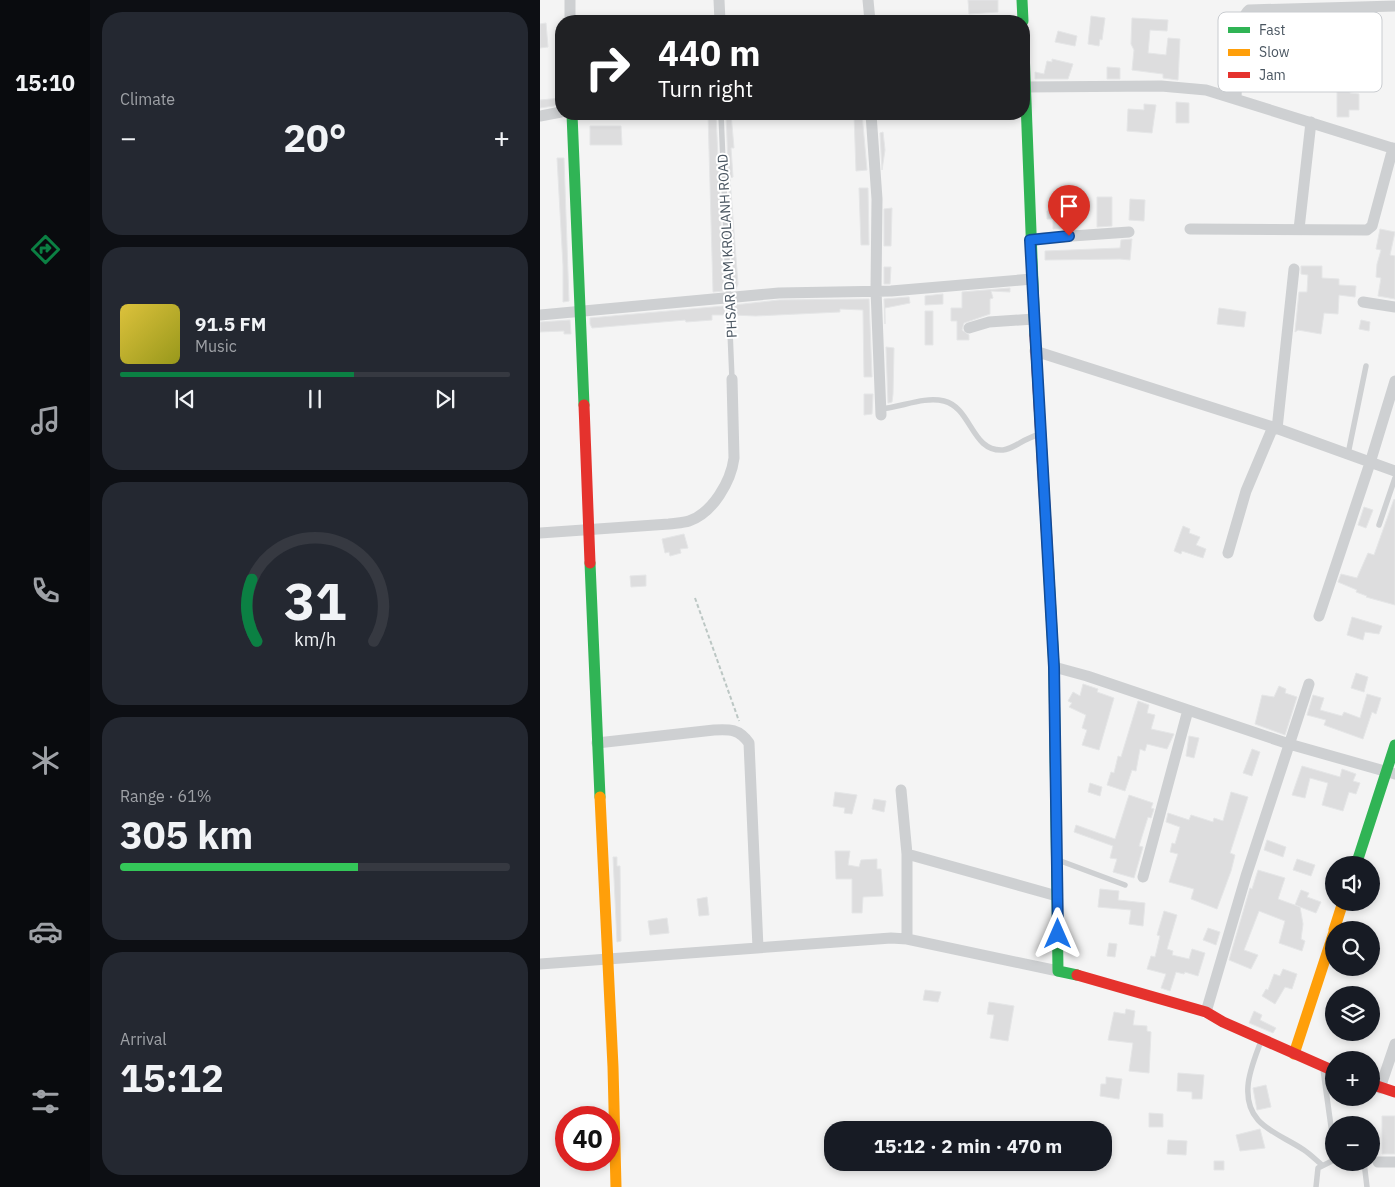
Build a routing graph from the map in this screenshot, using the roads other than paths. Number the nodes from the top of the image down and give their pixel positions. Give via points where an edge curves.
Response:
1 (570, 0) edge
2 (719, 0) edge
3 (868, 0) edge
4 (1022, 0) edge
5 (1395, 6) edge
6 (1247, 12) edge
7 (570, 15) edge
8 (720, 15) edge
9 (869, 15) edge
10 (1023, 15) edge
11 (1030, 82) edge
12 (1237, 92) edge
13 (1236, 99) junction
14 (555, 115) edge
15 (540, 116) edge
16 (572, 120) edge
17 (721, 120) edge
18 (872, 120) edge
19 (1026, 120) edge
20 (1311, 122) junction
21 (1394, 149) edge
22 (1190, 229) dead end
23 (1299, 229) junction
24 (1129, 232) dead end
25 (1030, 240) junction
26 (1294, 269) dead end
27 (1032, 279) junction
28 (876, 290) junction
29 (729, 297) junction
30 (1363, 302) dead end
31 (1395, 307) edge
32 (579, 312) junction
33 (540, 315) edge
34 (1034, 319) junction
35 (969, 328) dead end
36 (1035, 351) junction
37 (1366, 366) dead end
38 (732, 379) joint
39 (1395, 381) edge
40 (880, 412) joint
41 (1275, 428) junction
42 (1040, 435) junction
43 (1348, 454) junction
44 (1370, 463) junction
45 (1395, 471) edge
46 (1395, 478) edge
47 (1379, 525) dead end
48 (589, 529) junction
49 (540, 533) edge
50 (1228, 553) dead end
51 (1319, 616) dead end
52 (1054, 667) junction
53 (1309, 684) dead end
54 (1188, 710) junction
55 (597, 743) junction
56 (1289, 744) junction
57 (1395, 745) edge
58 (1391, 773) edge
59 (902, 790) dead end
60 (907, 854) junction
61 (1359, 856) edge
62 (1058, 860) junction
63 (1143, 877) dead end
64 (1124, 885) dead end
65 (1057, 896) junction
66 (907, 939) junction
67 (758, 948) junction
68 (608, 959) junction
69 (1325, 959) edge
70 (540, 964) edge
71 (1058, 971) junction
72 (1206, 1012) junction
73 (1261, 1039) junction
74 (1395, 1044) edge
75 (1294, 1054) junction
76 (1322, 1067) junction
77 (1325, 1068) edge
78 (1380, 1077) edge
79 (1380, 1087) edge
80 (1395, 1092) edge
81 (1329, 1116) edge
82 (1380, 1162) edge
83 (1395, 1162) edge
84 (1325, 1164) edge
85 (1322, 1165) junction
86 (1365, 1171) edge
87 (616, 1187) edge
88 (1316, 1187) edge
89 (1367, 1187) edge

1 - 7 street
2 - 8 street
3 - 9 street
4 - 10 street
5 - 6 street via 1252,9
11 - 13 street via 1174,87 1206,90
12 - 13 street
13 - 20 street
14 - 15 street
16 - 32 street
17 - 29 lane, PHSAR DAM KROLANH ROAD
18 - 28 street via 877,199
19 - 25 street
20 - 21 street
20 - 23 street
21 - 23 street via 1369,228
22 - 23 street
24 - 25 street
25 - 27 street
26 - 41 street
27 - 28 street
27 - 34 street
28 - 29 street
28 - 40 street
29 - 32 street
29 - 38 lane, PHSAR DAM KROLANH ROAD
30 - 31 street
32 - 33 street
32 - 48 street
34 - 35 street via 990,322
34 - 36 street
36 - 41 street
36 - 42 street
37 - 43 lane
38 - 48 street via 732,471 700,515 689,521
39 - 44 street
40 - 42 lane via 920,401 946,402 963,412 984,444 998,450 1006,450 1027,437
41 - 43 street
41 - 50 street via 1246,491
42 - 52 street
43 - 44 street
44 - 45 street
44 - 51 street
46 - 47 lane
48 - 49 street
48 - 55 street
52 - 54 street
52 - 62 street
53 - 56 street
54 - 56 street
54 - 63 street
55 - 67 street via 714,730 731,729 742,733 749,743
55 - 68 street
56 - 58 street
56 - 72 street
57 - 58 street
58 - 61 street
59 - 60 street
60 - 65 street
60 - 66 street
62 - 64 lane
62 - 65 street
65 - 71 street
66 - 67 street via 872,938
66 - 71 street
67 - 68 street
68 - 70 street
68 - 87 street
69 - 75 street
71 - 72 street
72 - 73 street
73 - 75 street
73 - 85 lane via 1248,1085 1249,1104 1256,1120
74 - 78 street
75 - 76 street
76 - 77 street
76 - 81 lane
79 - 80 street
82 - 83 street
84 - 85 lane
85 - 88 lane via 1317,1172
86 - 89 lane

